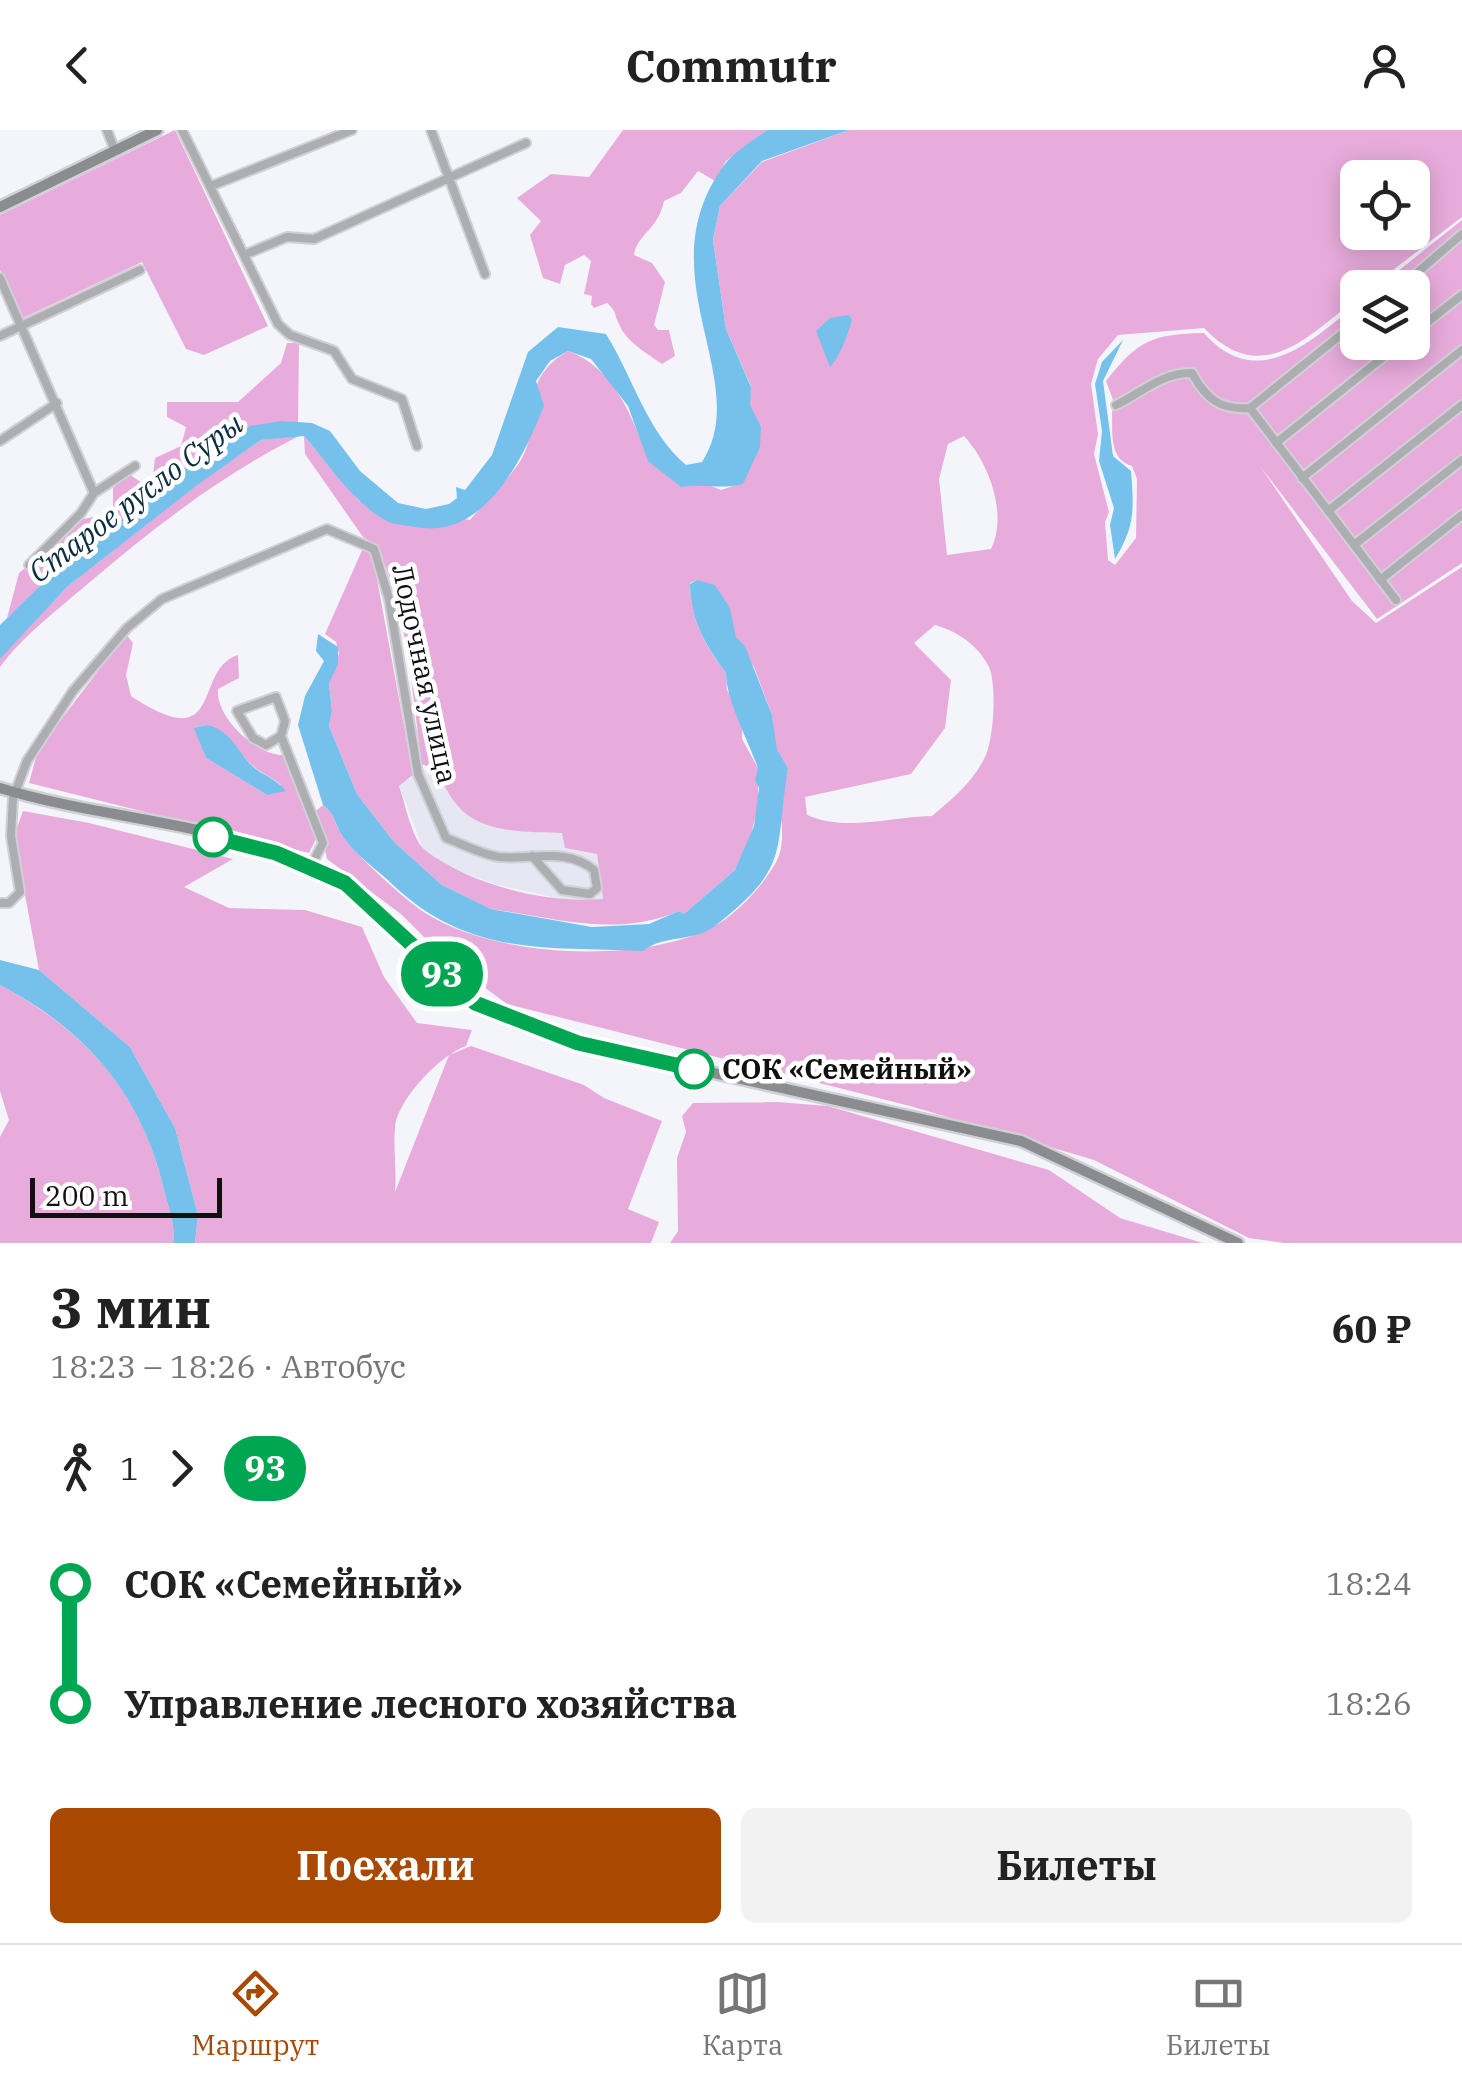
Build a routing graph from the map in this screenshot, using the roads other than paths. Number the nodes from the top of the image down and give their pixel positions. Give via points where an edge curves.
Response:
1 (107, 130) edge
2 (157, 130) edge
3 (182, 130) edge
4 (352, 130) edge
5 (431, 130) edge
6 (526, 143) dead end
7 (115, 151) junction
8 (450, 178) junction
9 (211, 186) junction
10 (0, 207) edge
11 (1462, 234) edge
12 (244, 255) junction
13 (140, 270) dead end
14 (1420, 270) edge
15 (485, 274) dead end
16 (0, 278) edge
17 (1462, 295) edge
18 (1430, 320) edge
19 (21, 325) junction
20 (0, 336) edge
21 (1340, 336) edge
22 (1462, 350) edge
23 (1380, 360) edge
24 (58, 403) junction
25 (1116, 405) dead end
26 (1462, 405) edge
27 (1250, 408) junction
28 (0, 441) edge
29 (1276, 443) junction
30 (417, 446) dead end
31 (1462, 460) edge
32 (135, 466) dead end
33 (1302, 478) junction
34 (94, 493) junction
35 (1328, 512) junction
36 (1462, 515) edge
37 (1354, 546) junction
38 (29, 565) dead end
39 (1380, 580) junction
40 (1396, 600) dead end
41 (281, 736) junction
42 (0, 788) edge
43 (15, 792) junction
44 (532, 856) junction
45 (311, 866) junction
46 (0, 903) edge
47 (1238, 1243) edge

1 - 7 street
2 - 7 main road
3 - 9 street
4 - 9 street
5 - 8 street
6 - 8 street
7 - 10 main road
8 - 12 street via 314,239 287,238
8 - 15 street
9 - 12 street
11 - 14 street
12 - 30 street via 278,324 334,351 352,379 402,399
13 - 19 street
16 - 19 street
17 - 18 street
19 - 20 street
19 - 24 street
21 - 27 street
22 - 33 street
23 - 29 street
24 - 28 street
24 - 34 street
25 - 27 street via 1158,380 1192,373 1206,397 1231,409
26 - 35 street
27 - 29 street
29 - 33 street
31 - 37 street
32 - 34 street
33 - 35 street
34 - 38 street
35 - 37 street
36 - 39 street
37 - 39 street
39 - 40 street
41 - 41 street via 285,721 276,697 237,710 252,738 266,745
41 - 45 street via 323,843
42 - 43 main road
43 - 44 street, Лодочная улица via 73,691 139,618 162,599 327,530 374,548 418,774 446,838 497,857
43 - 45 main road via 144,818
43 - 46 street, Лодочная улица via 11,836 20,892
44 - 44 street, Лодочная улица via 582,860 594,870 597,888 590,894 562,890
45 - 47 main road via 358,892 475,1003 508,1018 578,1043 1021,1141

